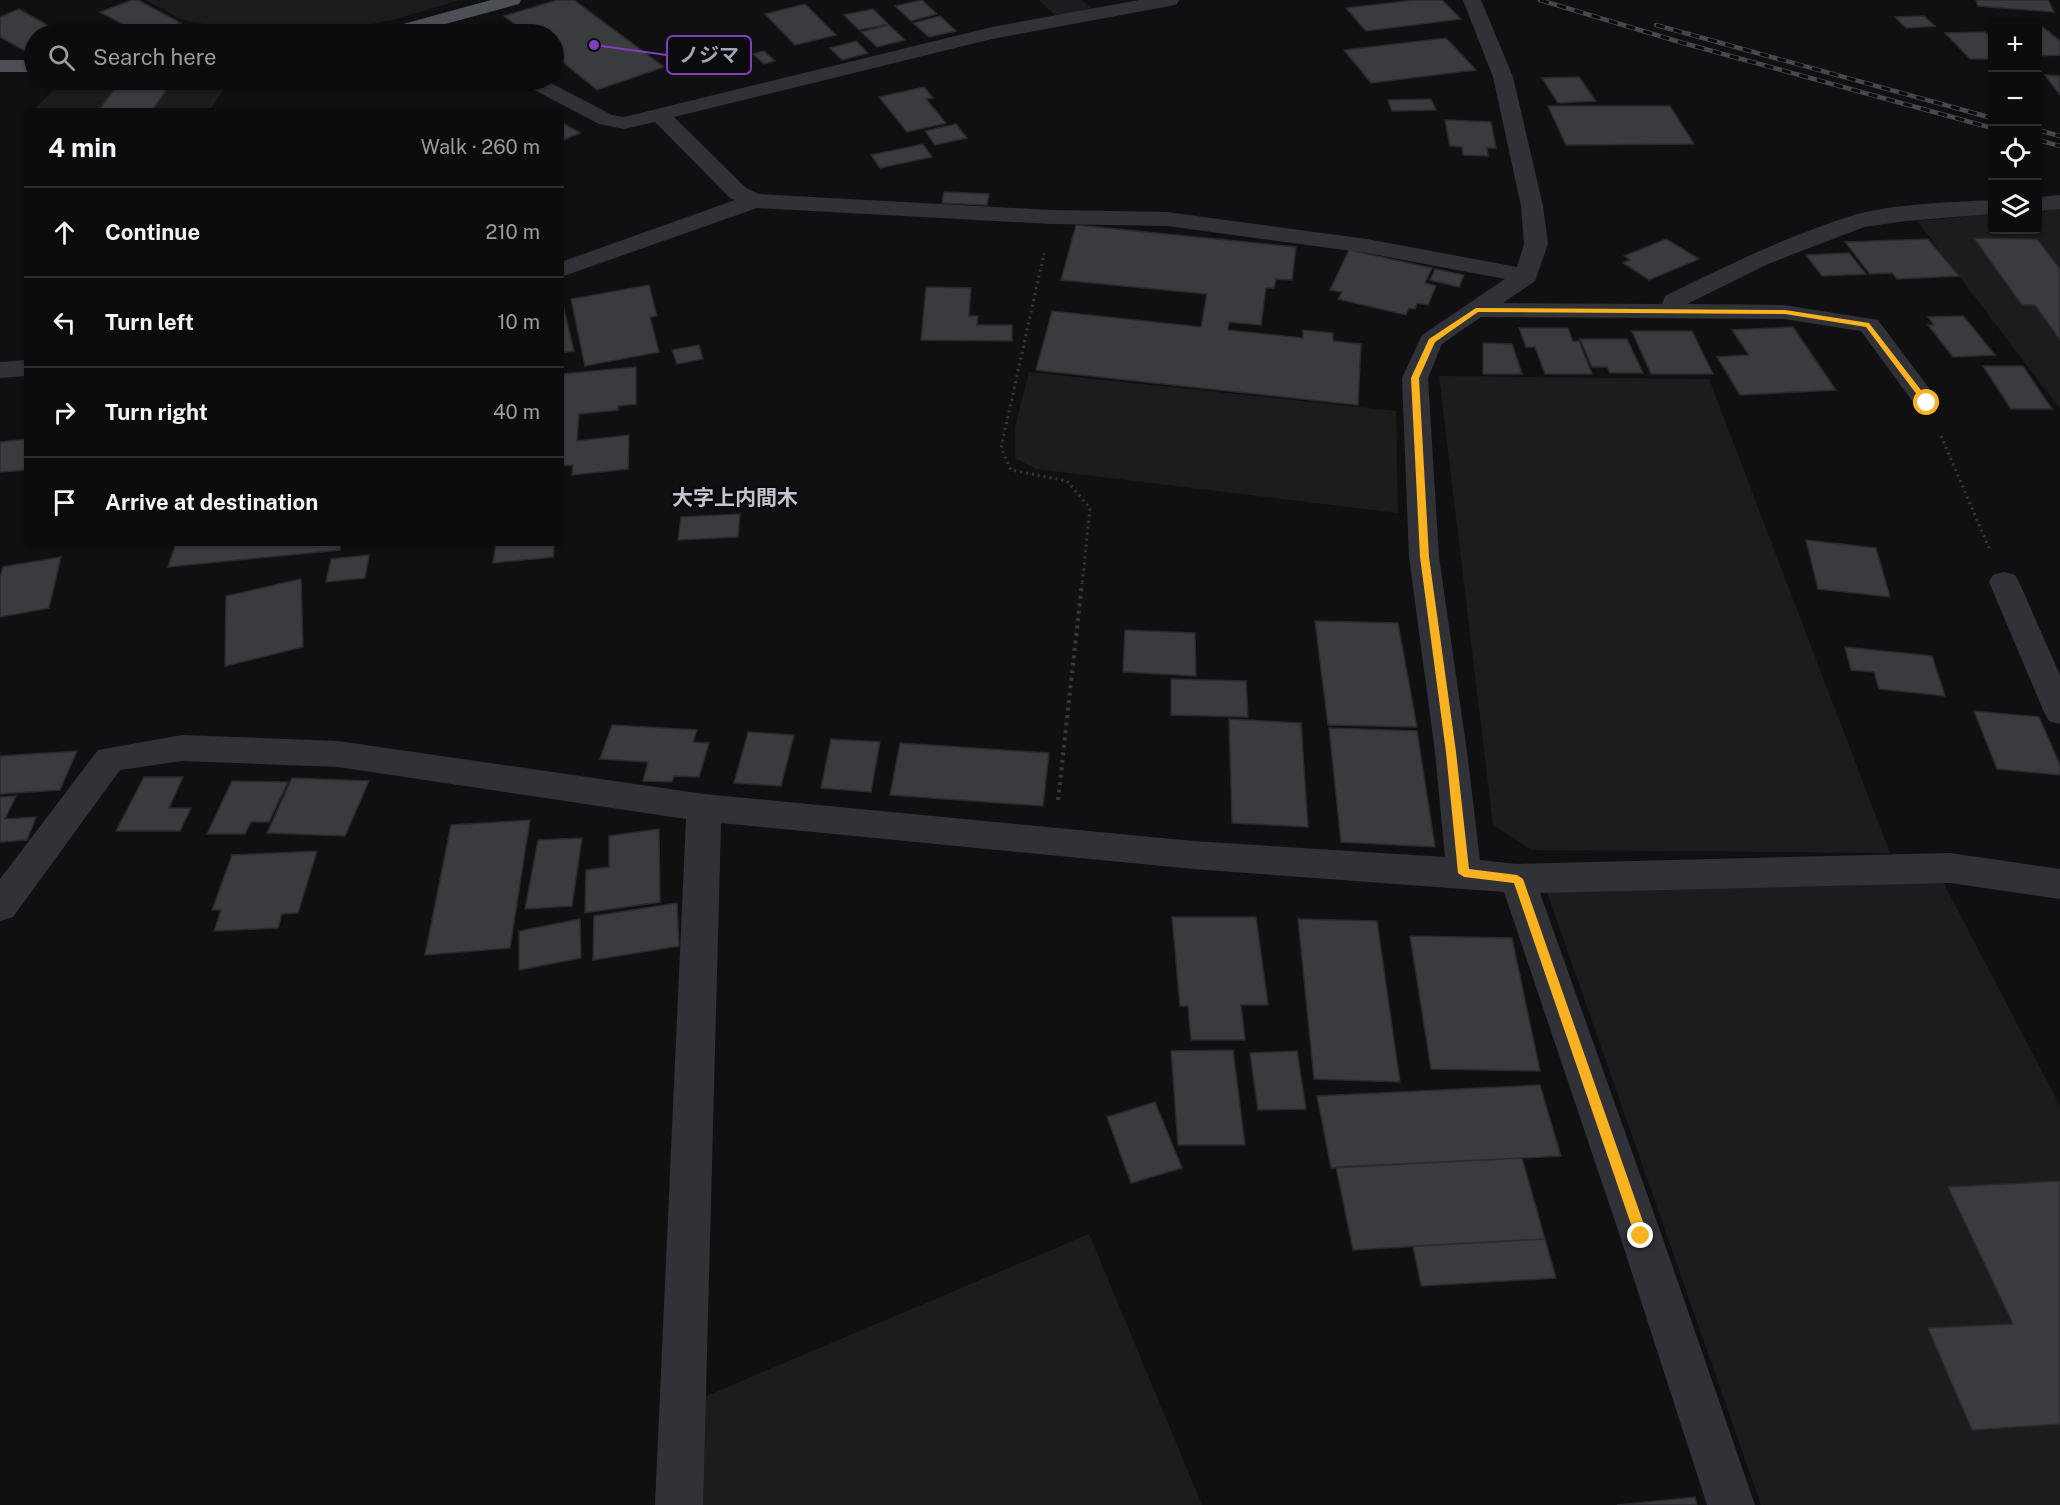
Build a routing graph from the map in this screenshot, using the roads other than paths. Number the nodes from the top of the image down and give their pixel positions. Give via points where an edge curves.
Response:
1 (512, 0) edge
2 (1170, 0) edge
3 (1472, 0) edge
4 (452, 24) edge
5 (0, 66) edge
6 (24, 66) edge
7 (549, 90) edge
8 (659, 114) junction
9 (755, 201) junction
10 (2060, 202) edge
11 (2042, 204) edge
12 (1988, 207) edge
13 (564, 269) edge
14 (1526, 276) junction
15 (1476, 310) junction
16 (1677, 313) junction
17 (24, 368) edge
18 (0, 370) edge
19 (1927, 403) road end
20 (2004, 582) road end
21 (2060, 712) edge
22 (704, 808) junction
23 (1464, 873) junction
24 (1517, 879) junction
25 (2060, 884) edge
26 (0, 906) edge
27 (679, 1505) edge
28 (1731, 1505) edge

1 - 4 main road
2 - 8 street via 992,33
3 - 14 street via 1503,77 1532,206 1536,244
5 - 6 main road
7 - 8 street via 606,120 624,123
8 - 9 street via 738,193
9 - 13 street
9 - 14 street via 1052,217 1167,219 1367,246
10 - 11 street
12 - 16 street via 1859,221 1760,259 1674,301
14 - 15 street
15 - 16 street
15 - 23 street via 1431,340 1415,378 1424,557
16 - 19 street via 1785,312 1869,325
17 - 18 street
20 - 21 street
22 - 23 street via 1193,855
22 - 26 street via 338,754 182,748 110,759
22 - 27 street
23 - 24 street
24 - 25 street via 1950,868
24 - 28 street

